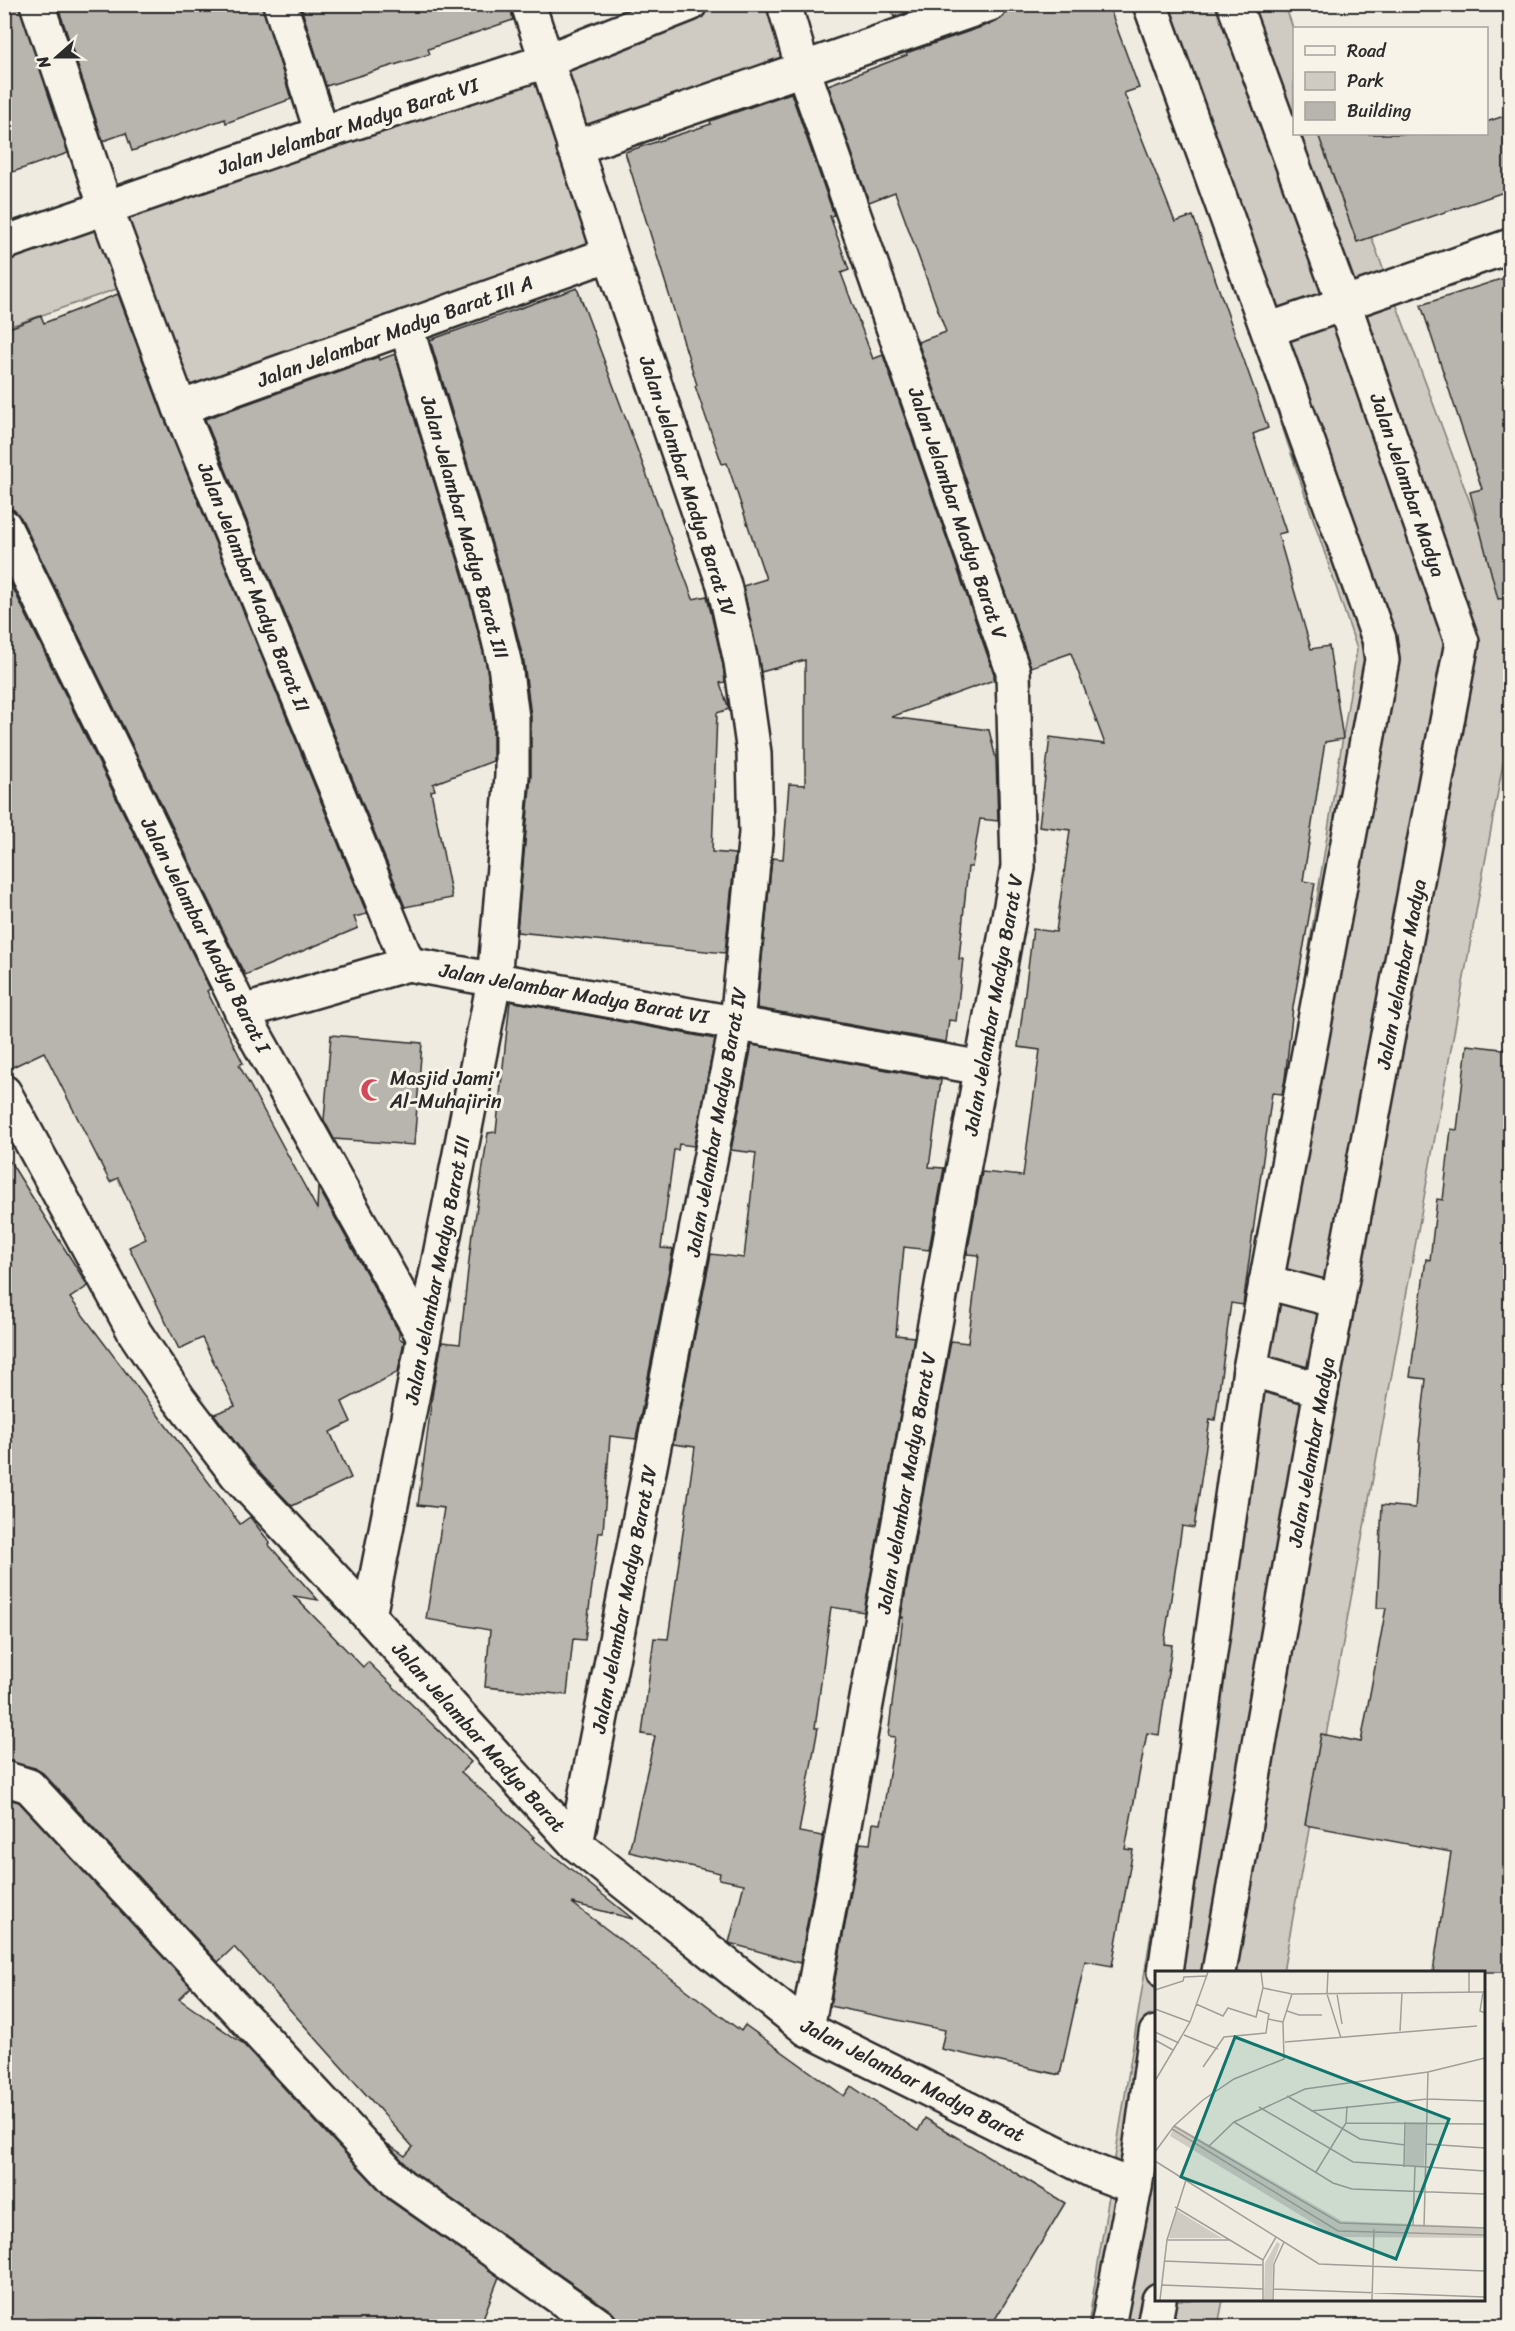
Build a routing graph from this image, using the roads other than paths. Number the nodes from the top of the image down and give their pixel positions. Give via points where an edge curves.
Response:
1 (37, 4) edge
2 (280, 4) edge
3 (528, 4) edge
4 (690, 4) edge
5 (784, 4) edge
6 (990, 4) edge
7 (1150, 4) edge
8 (1234, 4) edge
9 (546, 61) junction
10 (803, 69) junction
11 (322, 134) junction
12 (574, 147) junction
13 (106, 208) junction
14 (4, 243) edge
15 (1510, 246) edge
16 (610, 254) junction
17 (1344, 304) junction
18 (406, 327) junction
19 (1268, 330) junction
20 (180, 408) junction
21 (4, 526) edge
22 (408, 964) junction
23 (494, 981) junction
24 (242, 1012) junction
25 (738, 1022) junction
26 (982, 1068) junction
27 (4, 1092) edge
28 (1266, 1282) junction
29 (1338, 1301) junction
30 (423, 1336) junction
31 (1250, 1369) junction
32 (1321, 1390) junction
33 (369, 1616) junction
34 (4, 1778) edge
35 (576, 1844) junction
36 (1165, 1971) edge
37 (1219, 1971) edge
38 (807, 2029) junction
39 (1155, 2040) edge
40 (1135, 2187) junction
41 (1159, 2301) edge
42 (600, 2326) edge
43 (1108, 2326) edge
44 (1154, 2326) edge

1 - 13 street, Jalan Jelambar Madya Barat II
2 - 11 street
3 - 9 street, Jalan Jelambar Madya Barat IV
4 - 9 street, Jalan Jelambar Madya Barat VI
5 - 10 street, Jalan Jelambar Madya Barat V
6 - 10 street
7 - 19 street
8 - 17 street, Jalan Jelambar Madya
9 - 11 street, Jalan Jelambar Madya Barat VI
9 - 12 street, Jalan Jelambar Madya Barat IV
10 - 12 street
10 - 26 street, Jalan Jelambar Madya Barat V via 1013,670 1018,867
11 - 13 street, Jalan Jelambar Madya Barat VI
12 - 16 street, Jalan Jelambar Madya Barat IV
13 - 14 street, Jalan Jelambar Madya Barat VI
13 - 20 street, Jalan Jelambar Madya Barat II
15 - 17 street
16 - 18 street, Jalan Jelambar Madya Barat III A
16 - 25 street, Jalan Jelambar Madya Barat IV via 724,585 741,662 754,753 756,833
17 - 19 street
17 - 29 street, Jalan Jelambar Madya via 1462,642
18 - 20 street, Jalan Jelambar Madya Barat III A
18 - 23 street, Jalan Jelambar Madya Barat III via 488,595 510,690 512,776
19 - 28 street via 1379,639 1382,660
20 - 22 street, Jalan Jelambar Madya Barat II
21 - 24 street, Jalan Jelambar Madya Barat I
22 - 23 street, Jalan Jelambar Madya Barat VI
22 - 24 street, Jalan Jelambar Madya Barat VI
23 - 25 street, Jalan Jelambar Madya Barat VI
23 - 30 street, Jalan Jelambar Madya Barat III
24 - 30 street, Jalan Jelambar Madya Barat I
25 - 26 street, Jalan Jelambar Madya Barat VI
25 - 35 street, Jalan Jelambar Madya Barat IV
26 - 38 street, Jalan Jelambar Madya Barat V
27 - 33 street, Jalan Jelambar Madya Barat via 135,1334 180,1399 237,1475
28 - 29 street
28 - 31 street
29 - 32 street, Jalan Jelambar Madya
30 - 33 street, Jalan Jelambar Madya Barat III
31 - 32 street
31 - 36 street
32 - 37 street, Jalan Jelambar Madya
33 - 35 street, Jalan Jelambar Madya Barat
34 - 42 street via 29,1786 400,2185
35 - 38 street, Jalan Jelambar Madya Barat
38 - 40 street, Jalan Jelambar Madya Barat via 1082,2166
39 - 40 street
40 - 43 street
41 - 44 street

